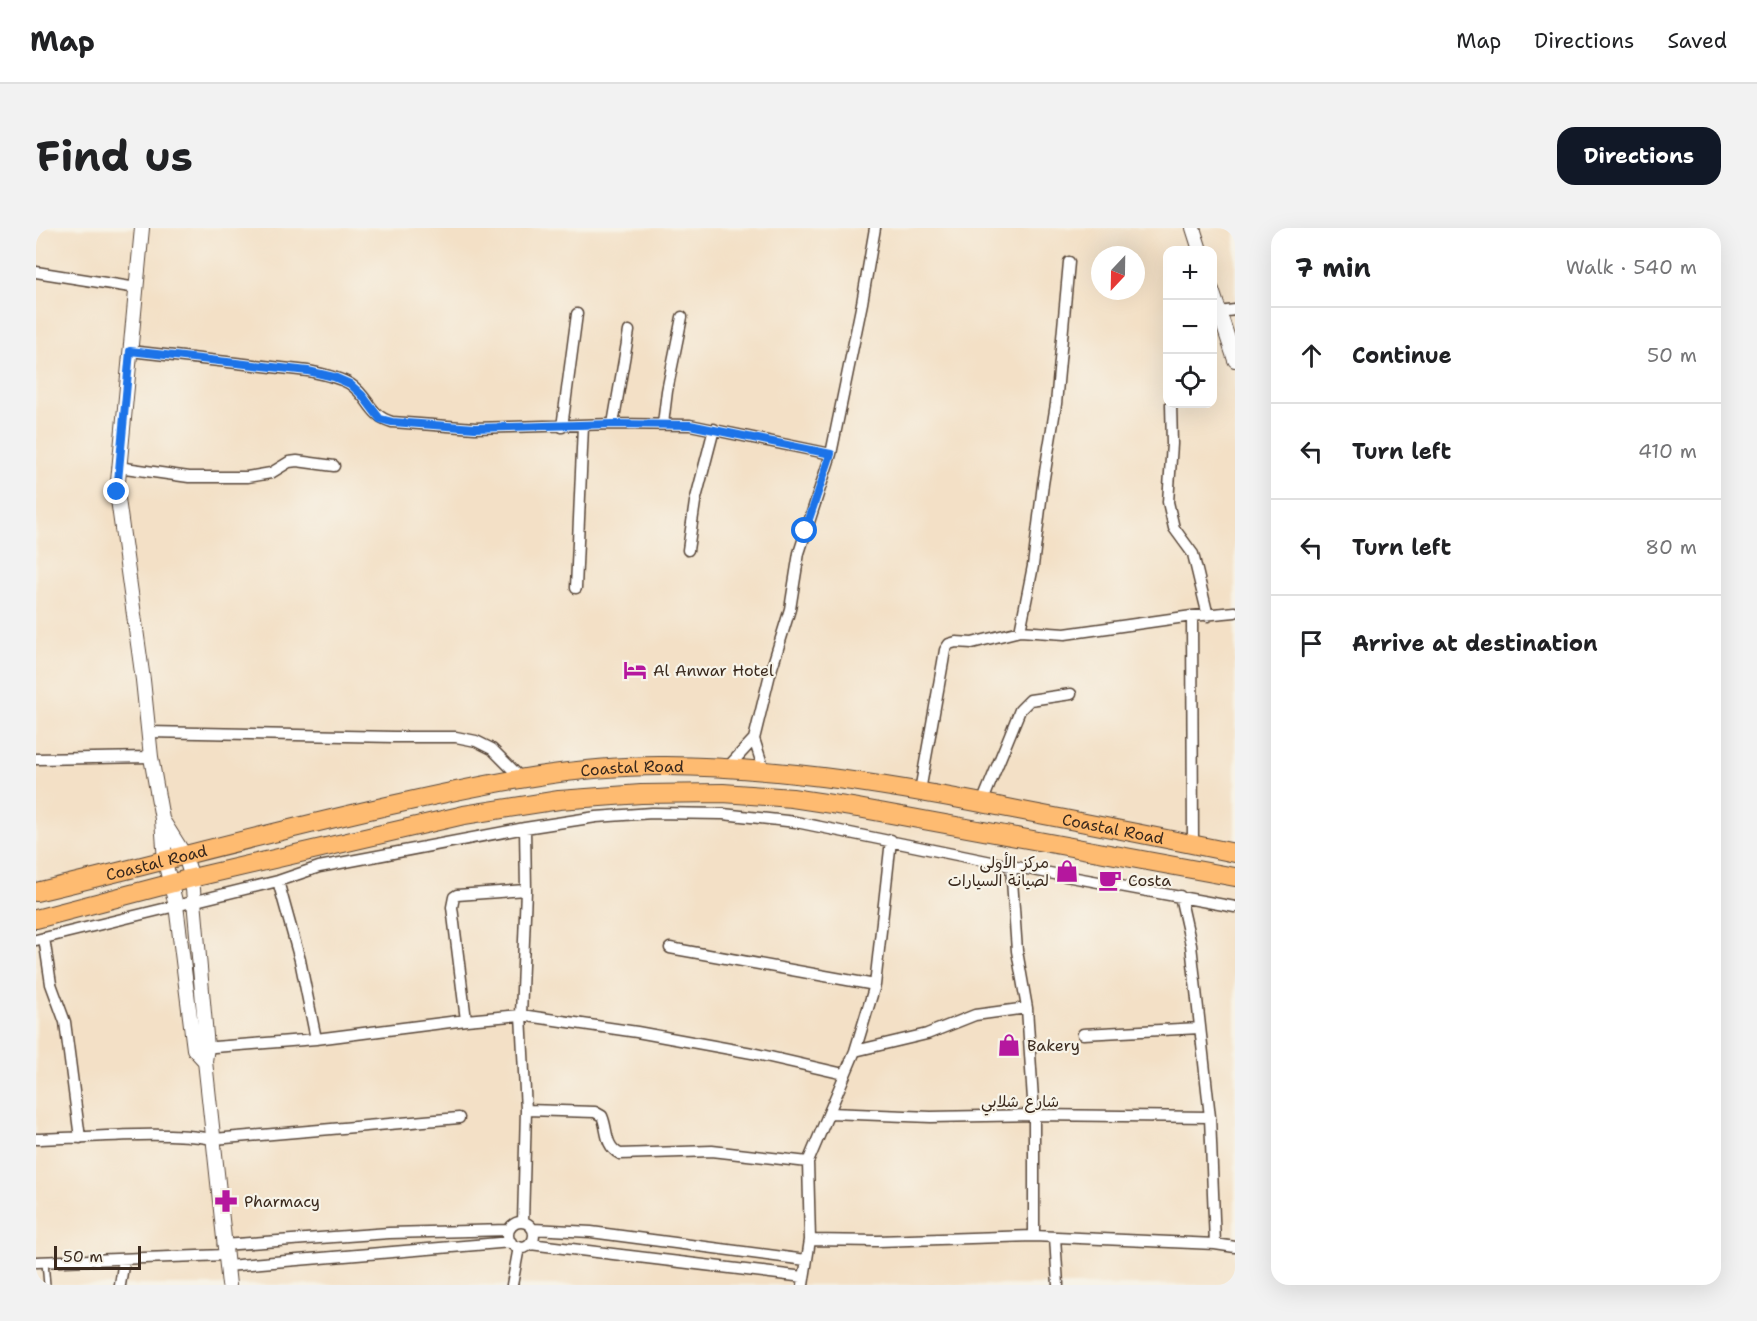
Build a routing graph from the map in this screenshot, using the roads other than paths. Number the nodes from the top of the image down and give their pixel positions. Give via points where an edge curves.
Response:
1 (142, 228) edge
2 (875, 228) edge
3 (1193, 228) edge
4 (1199, 246) edge
5 (1069, 262) dead end
6 (36, 272) edge
7 (137, 288) junction
8 (1215, 300) edge
9 (1235, 310) edge
10 (1219, 312) junction
11 (577, 314) dead end
12 (682, 317) dead end
13 (629, 331) dead end
14 (130, 351) junction
15 (1235, 360) edge
16 (1171, 408) edge
17 (613, 424) junction
18 (663, 424) junction
19 (583, 426) junction
20 (562, 427) junction
21 (714, 429) junction
22 (831, 454) junction
23 (334, 466) dead end
24 (118, 467) junction
25 (688, 550) dead end
26 (576, 588) dead end
27 (1235, 612) edge
28 (1209, 615) junction
29 (1192, 616) junction
30 (1020, 632) junction
31 (1071, 694) dead end
32 (148, 732) junction
33 (754, 739) junction
34 (151, 757) junction
35 (36, 759) edge
36 (727, 768) junction
37 (764, 770) junction
38 (522, 779) junction
39 (920, 791) junction
40 (982, 803) junction
41 (162, 819) junction
42 (525, 828) junction
43 (891, 840) junction
44 (1193, 844) junction
45 (1235, 852) edge
46 (185, 856) junction
47 (165, 862) junction
48 (1011, 866) junction
49 (1235, 877) edge
50 (192, 878) junction
51 (278, 881) junction
52 (171, 884) junction
53 (526, 890) junction
54 (36, 892) edge
55 (1180, 897) junction
56 (195, 901) junction
57 (176, 905) junction
58 (1235, 907) edge
59 (36, 919) edge
60 (40, 939) edge
61 (670, 948) dead end
62 (875, 985) junction
63 (1027, 1008) junction
64 (521, 1015) junction
65 (466, 1020) junction
66 (1200, 1028) junction
67 (1083, 1034) dead end
68 (316, 1039) junction
69 (200, 1048) junction
70 (855, 1052) junction
71 (844, 1074) junction
72 (526, 1110) junction
73 (830, 1113) junction
74 (1034, 1115) junction
75 (1210, 1117) junction
76 (459, 1118) dead end
77 (80, 1138) junction
78 (36, 1139) edge
79 (214, 1139) junction
80 (808, 1162) junction
81 (523, 1222) junction
82 (509, 1230) junction
83 (533, 1230) junction
84 (1034, 1236) junction
85 (1055, 1237) junction
86 (810, 1240) junction
87 (530, 1244) junction
88 (1215, 1244) junction
89 (515, 1245) junction
90 (1235, 1247) edge
91 (225, 1255) junction
92 (124, 1260) junction
93 (806, 1260) junction
94 (40, 1262) edge
95 (803, 1281) edge
96 (47, 1285) edge
97 (120, 1285) edge
98 (229, 1285) edge
99 (512, 1285) edge
100 (1058, 1285) edge

1 - 7 street
2 - 22 street
3 - 4 street
5 - 30 street via 1056,404
6 - 7 street
7 - 14 street
8 - 10 street
9 - 10 street
10 - 15 street
11 - 20 street
12 - 18 street
13 - 17 street
14 - 20 street via 334,377 350,384 380,419 392,422 475,428
14 - 24 street
16 - 28 street via 1168,502 1174,528 1193,554
17 - 18 street
17 - 19 street
18 - 21 street
19 - 20 street
19 - 26 street
21 - 22 street
21 - 25 street via 695,502
22 - 33 street via 798,553 790,609
23 - 24 street via 289,462 271,473 247,477 189,477
24 - 32 street via 117,492
27 - 28 street
28 - 29 street
29 - 30 street via 1065,634
29 - 44 street
30 - 39 street via 972,643 956,642 945,650
31 - 40 street via 1030,700 1020,710
32 - 34 street
32 - 38 street via 456,737 492,749
33 - 36 street
33 - 37 street
34 - 35 street
34 - 41 street
36 - 37 highway, Coastal Road
36 - 38 highway, Coastal Road via 588,770
37 - 39 highway, Coastal Road
38 - 46 highway, Coastal Road via 301,824
39 - 40 highway, Coastal Road
40 - 44 highway, Coastal Road
41 - 46 street
41 - 47 street
42 - 43 street via 652,813 723,814 796,822
42 - 51 street via 319,867
42 - 53 street
43 - 48 street
43 - 62 street
44 - 45 highway, Coastal Road
46 - 47 highway, Coastal Road
46 - 50 street
47 - 52 street
47 - 54 highway, Coastal Road
48 - 55 street
48 - 63 street via 1017,951
49 - 50 highway, Coastal Road via 858,808 723,793 549,801 464,815
50 - 52 highway, Coastal Road
50 - 56 street
51 - 56 street
51 - 68 street
52 - 57 street
52 - 59 highway, Coastal Road
53 - 64 street
53 - 65 street via 454,897
55 - 58 street
55 - 66 street via 1191,945
56 - 57 street
56 - 69 street
57 - 60 street
57 - 69 street
60 - 77 street via 65,1022
61 - 62 street
62 - 70 street
63 - 70 street via 975,1016 927,1034
63 - 74 street
64 - 65 street
64 - 71 street via 648,1034
64 - 72 street
65 - 68 street
66 - 67 street
66 - 75 street
68 - 69 street
69 - 79 street
70 - 71 street
71 - 73 street
72 - 80 street via 595,1112 602,1116 607,1140 620,1154 712,1151
72 - 81 street
73 - 74 street, شارع شلابي via 931,1117
73 - 80 street
74 - 75 street, شارع شلابي
74 - 84 street
75 - 88 street
76 - 79 street
77 - 78 street
77 - 79 street
79 - 91 street
80 - 86 street
81 - 82 street via 514,1223
81 - 83 street
82 - 89 street
82 - 91 street via 389,1233
83 - 87 street
83 - 93 street via 591,1232
84 - 85 street
84 - 86 street
85 - 88 street
85 - 100 street
86 - 93 street
87 - 89 street
87 - 95 street
88 - 90 street
89 - 91 street
89 - 99 street
91 - 92 street
91 - 98 street
92 - 94 street
92 - 97 street
93 - 95 street
94 - 96 lane

